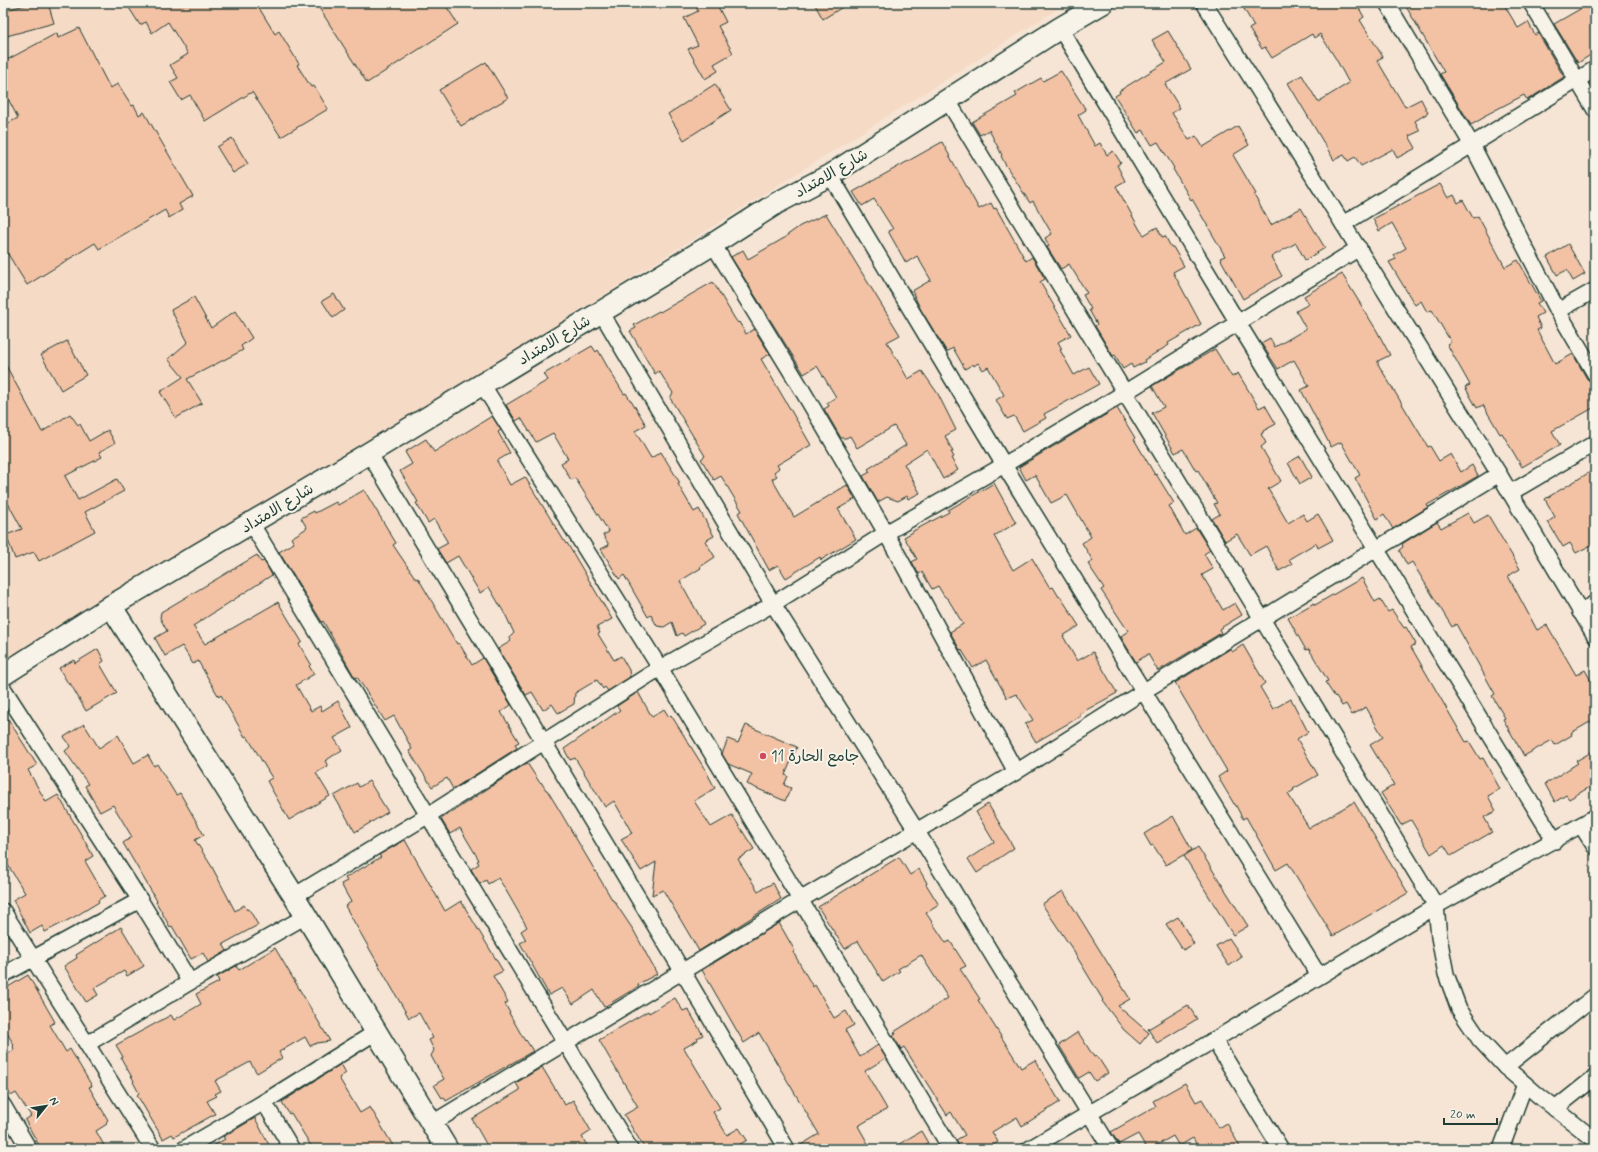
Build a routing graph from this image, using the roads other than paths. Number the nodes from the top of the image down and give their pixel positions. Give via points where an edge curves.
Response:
1 (1103, 3) edge
2 (1204, 3) edge
3 (1387, 3) edge
4 (1531, 3) edge
5 (1060, 28) junction
6 (1595, 69) edge
7 (1578, 80) junction
8 (948, 101) junction
9 (1595, 110) edge
10 (1472, 145) junction
11 (830, 176) junction
12 (1343, 224) junction
13 (713, 244) junction
14 (1359, 248) junction
15 (1595, 290) edge
16 (1558, 311) junction
17 (601, 312) junction
18 (1238, 323) junction
19 (1595, 374) edge
20 (482, 384) junction
21 (1124, 393) junction
22 (1595, 443) edge
23 (369, 453) junction
24 (1004, 465) junction
25 (1499, 474) junction
26 (1510, 493) junction
27 (251, 523) junction
28 (886, 533) junction
29 (1376, 549) junction
30 (1595, 603) edge
31 (774, 604) junction
32 (111, 606) junction
33 (1580, 612) junction
34 (1261, 619) junction
35 (1595, 636) edge
36 (660, 668) junction
37 (3, 675) edge
38 (3, 688) edge
39 (1144, 691) junction
40 (544, 743) junction
41 (1016, 772) junction
42 (427, 816) junction
43 (1595, 817) edge
44 (1581, 825) junction
45 (916, 830) junction
46 (1555, 841) junction
47 (1595, 847) edge
48 (294, 896) junction
49 (140, 900) junction
50 (800, 900) junction
51 (1436, 906) junction
52 (3, 911) edge
53 (306, 916) junction
54 (34, 959) junction
55 (683, 972) junction
56 (3, 975) edge
57 (1319, 976) junction
58 (190, 982) junction
59 (1595, 996) edge
60 (376, 1032) junction
61 (1214, 1040) junction
62 (565, 1043) junction
63 (87, 1044) junction
64 (1505, 1067) junction
65 (1595, 1077) edge
66 (1525, 1084) junction
67 (264, 1102) junction
68 (3, 1105) edge
69 (1555, 1109) junction
70 (1090, 1113) junction
71 (431, 1124) junction
72 (1595, 1140) edge
73 (29, 1149) edge
74 (153, 1149) edge
75 (184, 1149) edge
76 (292, 1149) edge
77 (447, 1149) edge
78 (630, 1149) edge
79 (787, 1149) edge
80 (951, 1149) edge
81 (1029, 1149) edge
82 (1111, 1149) edge
83 (1281, 1149) edge
84 (1500, 1149) edge

1 - 5 street, شارع الامتداد
2 - 12 street
3 - 10 street
4 - 7 street
5 - 8 street, شارع الامتداد
5 - 18 street
6 - 7 street
7 - 9 street
7 - 10 street
8 - 11 street, شارع الامتداد
8 - 21 street
10 - 12 street
10 - 16 street
11 - 13 street, شارع الامتداد via 777,203
11 - 24 street
12 - 14 street
13 - 17 street, شارع الامتداد
13 - 28 street
14 - 18 street
14 - 25 street
15 - 16 street
16 - 19 street
17 - 20 street, شارع الامتداد
17 - 31 street
18 - 21 street
18 - 29 street
20 - 23 street, شارع الامتداد
20 - 36 street
21 - 24 street
21 - 34 street
22 - 26 street
23 - 27 street, شارع الامتداد
23 - 40 street
24 - 28 street
24 - 39 street
25 - 26 street
25 - 29 street
26 - 33 street
27 - 32 street, شارع الامتداد
27 - 42 street
28 - 31 street
28 - 41 street
29 - 34 street
29 - 46 street
30 - 33 street
31 - 36 street
31 - 45 street
32 - 37 street, شارع الامتداد
32 - 48 street
33 - 35 street
34 - 39 street
34 - 51 street
36 - 40 street
36 - 50 street
38 - 49 street
39 - 41 street
39 - 57 street
40 - 42 street
40 - 55 street
41 - 45 street
42 - 48 street
42 - 62 street
43 - 44 street
44 - 46 street
44 - 47 street
45 - 50 street
45 - 70 street
46 - 51 street
48 - 53 street
49 - 54 street
49 - 58 street
50 - 55 street
50 - 80 street
51 - 57 street
51 - 64 street via 1446,974 1459,1009 1480,1040
52 - 54 street
53 - 58 street
53 - 60 street
54 - 56 street
54 - 63 street
55 - 62 street
55 - 79 street
57 - 61 street
58 - 63 street
59 - 64 street
60 - 67 street
60 - 71 street
61 - 70 street
61 - 83 street
62 - 71 street
62 - 78 street
63 - 74 street
64 - 66 street
65 - 69 street
66 - 69 street
66 - 84 street
67 - 75 street
67 - 76 street
68 - 73 street
69 - 72 street
70 - 81 street
70 - 82 street
71 - 77 street

